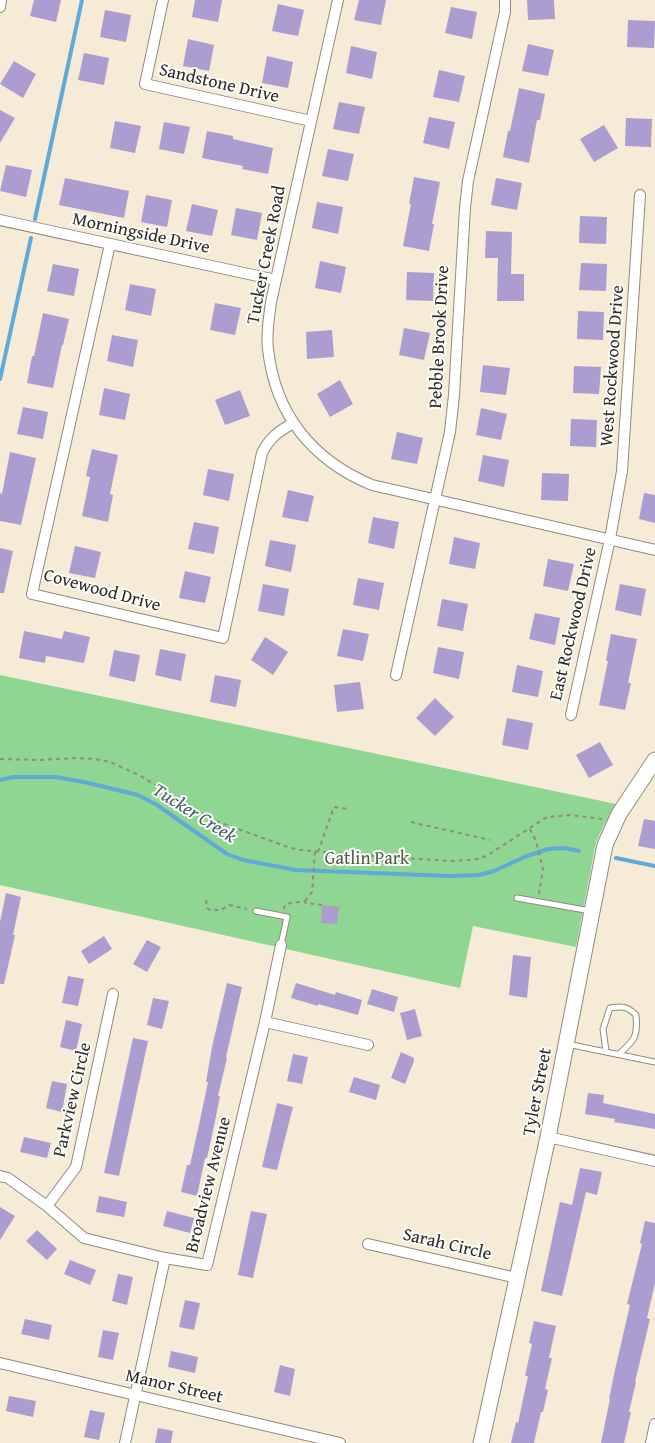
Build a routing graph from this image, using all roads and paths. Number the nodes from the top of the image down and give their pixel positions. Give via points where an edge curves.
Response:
1 (2, 0) edge
2 (163, 0) edge
3 (338, 0) edge
4 (505, 0) edge
5 (0, 7) edge
6 (311, 121) junction
7 (640, 194) dead end
8 (0, 220) edge
9 (110, 244) junction
10 (276, 280) junction
11 (293, 423) junction
12 (435, 500) junction
13 (610, 539) junction
14 (655, 550) edge
15 (396, 675) dead end
16 (570, 716) dead end
17 (0, 759) edge
18 (655, 760) edge
19 (348, 809) dead end
20 (604, 820) dead end
21 (411, 822) dead end
22 (530, 829) junction
23 (490, 840) dead end
24 (316, 852) junction
25 (540, 885) dead end
26 (517, 898) dead end
27 (206, 900) dead end
28 (305, 901) junction
29 (322, 905) dead end
30 (245, 909) dead end
31 (256, 911) dead end
32 (592, 911) junction
33 (282, 916) junction
34 (281, 945) joint
35 (113, 994) dead end
36 (266, 1022) junction
37 (566, 1044) junction
38 (368, 1045) dead end
39 (606, 1051) junction
40 (619, 1054) junction
41 (655, 1062) edge
42 (548, 1137) junction
43 (655, 1161) edge
44 (0, 1176) edge
45 (47, 1206) junction
46 (368, 1244) dead end
47 (165, 1258) junction
48 (517, 1278) junction
49 (0, 1363) edge
50 (135, 1395) junction
51 (655, 1424) edge
52 (302, 1439) edge
53 (125, 1443) edge
54 (340, 1443) edge
55 (481, 1443) edge
56 (651, 1443) edge

1 - 5 street
2 - 6 street, Sandstone Drive via 145,84
3 - 6 street, Tucker Creek Road
4 - 12 street, Pebble Brook Drive via 468,181 452,415
6 - 10 street, Tucker Creek Road
7 - 13 street, West Rockwood Drive via 625,442
8 - 9 street, Morningside Drive
9 - 10 street, Morningside Drive
9 - 11 street, Covewood Drive via 32,594 223,638 262,453 273,435
10 - 11 street, Tucker Creek Road via 268,325 268,347 277,393
11 - 12 street, Tucker Creek Road via 321,454 356,478
12 - 13 street, Tucker Creek Road
12 - 15 street, Pebble Brook Drive
13 - 14 street, Tucker Creek Road
13 - 16 street, East Rockwood Drive
17 - 24 path via 76,758 110,762 139,775 213,820 288,847
18 - 32 street, Tyler Street via 611,830
19 - 24 path via 334,807
20 - 22 path via 557,816 547,818
21 - 23 path
22 - 24 path via 488,856 471,860
22 - 25 path via 542,863
24 - 28 path via 312,892
26 - 32 lane
27 - 30 path via 210,910 220,910 229,905
28 - 29 path
28 - 33 path via 285,904
31 - 33 lane
32 - 37 street, Tyler Street
33 - 34 lane via 287,917
34 - 36 street, Broadview Avenue
35 - 45 street, Parkview Circle via 76,1167
36 - 38 street
36 - 47 street, Broadview Avenue via 207,1265
37 - 39 lane
37 - 42 street, Tyler Street
39 - 40 lane
39 - 40 lane via 603,1029 610,1008 621,1006 636,1015 637,1030 632,1043
40 - 41 lane
42 - 43 street
42 - 48 street, Tyler Street
44 - 45 street via 8,1178
45 - 47 street via 84,1238
46 - 48 street, Sarah Circle
47 - 50 street, Broadview Avenue
48 - 55 street, Tyler Street
49 - 50 street, Manor Street
50 - 52 street, Manor Street
50 - 53 street, Broadview Avenue
51 - 56 street
52 - 54 street, Manor Street

